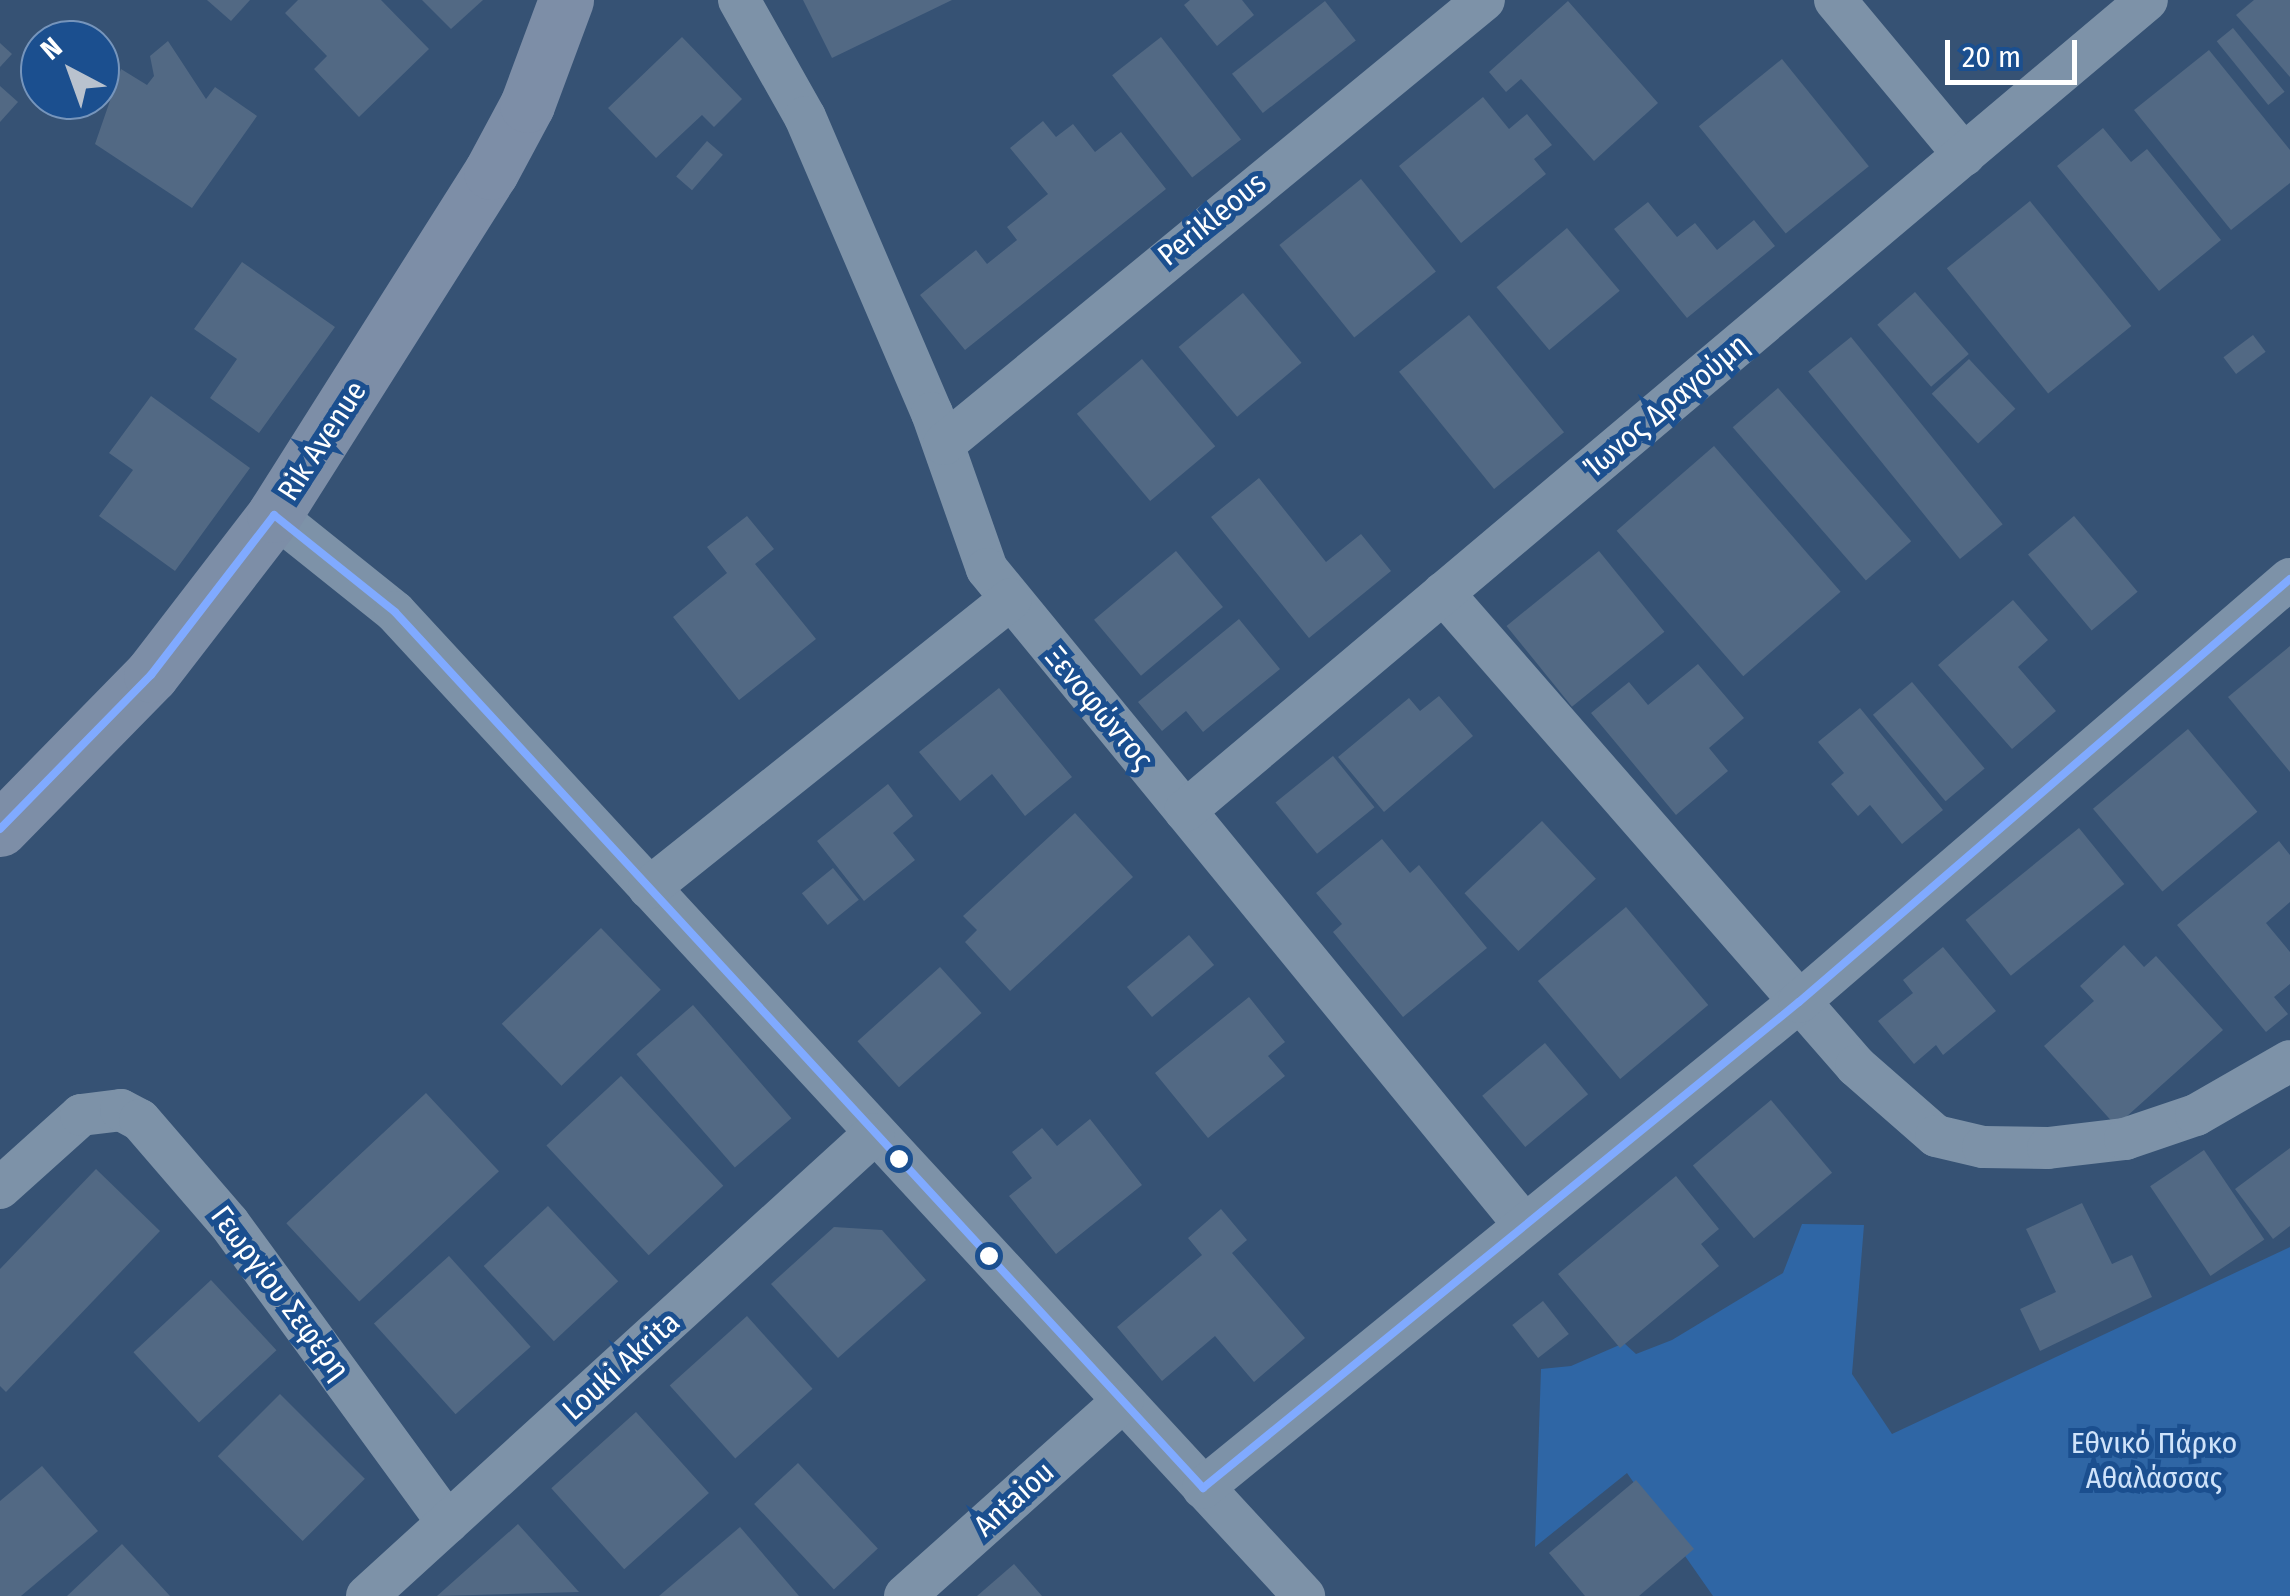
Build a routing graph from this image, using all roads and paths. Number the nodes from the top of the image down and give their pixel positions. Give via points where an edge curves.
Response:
1 (566, 0) edge
2 (739, 0) edge
3 (1835, 0) edge
4 (2146, 0) edge
5 (1462, 6) edge
6 (1964, 155) junction
7 (944, 444) junction
8 (274, 514) junction
9 (2290, 579) edge
10 (1443, 593) junction
11 (1011, 599) junction
12 (6, 810) edge
13 (1185, 811) junction
14 (650, 888) junction
15 (1799, 1002) junction
16 (2290, 1061) edge
17 (874, 1134) junction
18 (0, 1188) edge
19 (1522, 1222) junction
20 (1123, 1401) junction
21 (1204, 1488) junction
22 (448, 1522) junction
23 (366, 1596) edge
24 (905, 1596) edge
25 (1304, 1596) edge

1 - 8 main road, Rik Avenue via 527,105 492,172
2 - 7 street, Ξενοφώντος via 805,117
3 - 6 street
4 - 6 street, Ίωνος Δραγούμη
5 - 7 street, Perikleous
6 - 10 street, Ίωνος Δραγούμη
7 - 11 street, Ξενοφώντος via 970,532
8 - 12 main road, Rik Avenue via 151,674
8 - 14 street via 395,612
9 - 15 street
10 - 13 street, Ίωνος Δραγούμη
10 - 15 street
11 - 13 street, Ξενοφώντος
11 - 14 street
13 - 19 street, Ξενοφώντος
14 - 17 street
15 - 16 street via 1892,1102 1936,1136 1983,1147 2125,1139 2196,1115
15 - 19 street
17 - 20 street
17 - 22 street, Louki Akrita
18 - 22 street, Γεωργίου Σεφέρη via 82,1115 121,1110 158,1136
19 - 21 street
20 - 21 street
20 - 24 street, Antaiou
21 - 25 street
22 - 23 street, Louki Akrita

